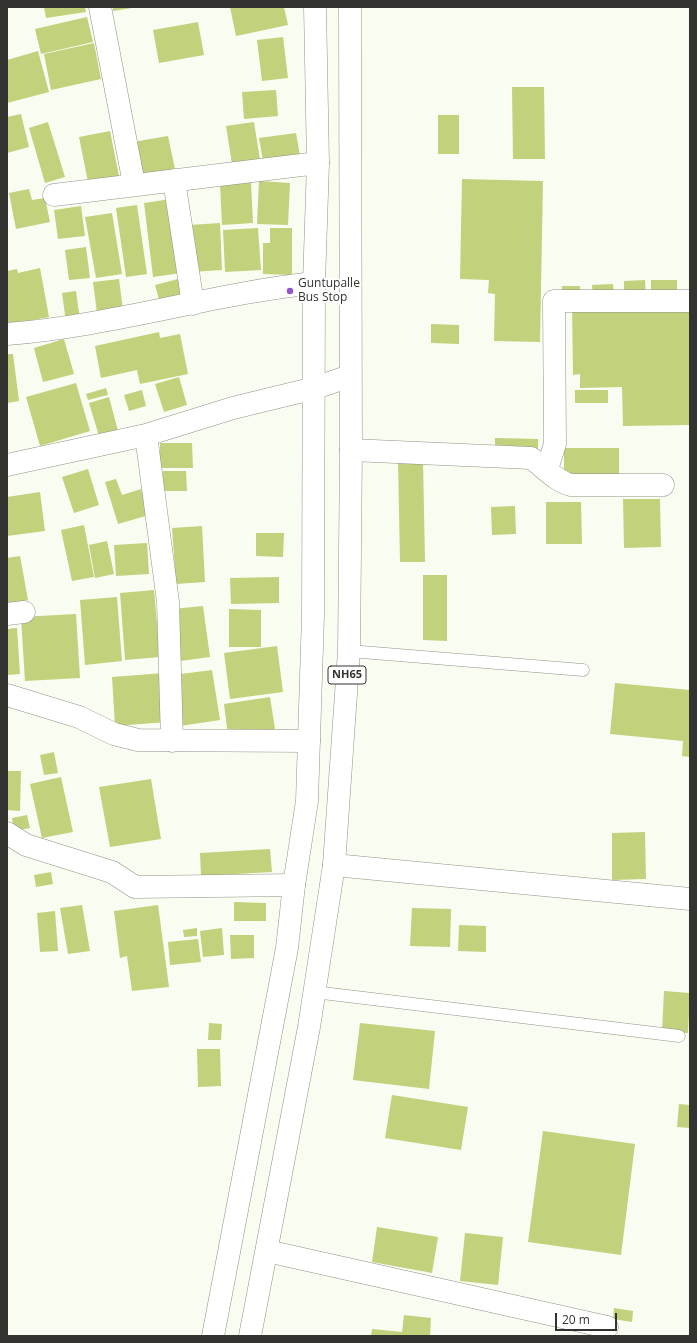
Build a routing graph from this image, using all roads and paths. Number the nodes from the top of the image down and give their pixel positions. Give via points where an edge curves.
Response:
1 (100, 7) edge
2 (315, 7) edge
3 (350, 7) edge
4 (318, 163) junction
5 (174, 180) junction
6 (134, 184) junction
7 (54, 195) dead end
8 (314, 283) junction
9 (690, 301) edge
10 (193, 304) junction
11 (7, 334) edge
12 (350, 376) junction
13 (315, 388) junction
14 (146, 435) junction
15 (351, 450) junction
16 (7, 465) edge
17 (547, 469) junction
18 (663, 485) dead end
19 (349, 650) junction
20 (582, 670) dead end
21 (7, 695) edge
22 (172, 741) junction
23 (309, 741) junction
24 (7, 833) edge
25 (334, 865) junction
26 (294, 885) junction
27 (690, 899) edge
28 (314, 992) junction
29 (679, 1036) dead end
30 (267, 1251) junction
31 (607, 1327) dead end
32 (213, 1336) edge
33 (250, 1336) edge

1 - 6 main road
2 - 4 main road, NH65
3 - 12 main road, NH65
4 - 5 main road
4 - 8 main road, NH65
5 - 6 main road
5 - 10 main road
6 - 7 main road
8 - 10 main road via 268,288
8 - 13 main road, NH65
9 - 17 main road via 554,301 555,444
10 - 11 main road via 92,324
12 - 13 main road
12 - 15 main road, NH65
13 - 14 main road via 233,408
13 - 23 main road, NH65
14 - 16 main road
14 - 22 main road via 168,602
15 - 17 main road via 531,458
15 - 19 main road, NH65
17 - 18 main road via 562,483 571,485
19 - 20 lane
19 - 25 main road, NH65
21 - 22 main road via 79,717 127,739
22 - 23 main road
23 - 26 main road, NH65 via 307,801
24 - 26 main road via 26,845 112,872 135,887
25 - 27 main road
25 - 28 main road, NH65
26 - 32 main road, NH65 via 287,948
28 - 29 lane
28 - 30 main road, NH65
30 - 31 main road
30 - 33 main road, NH65

